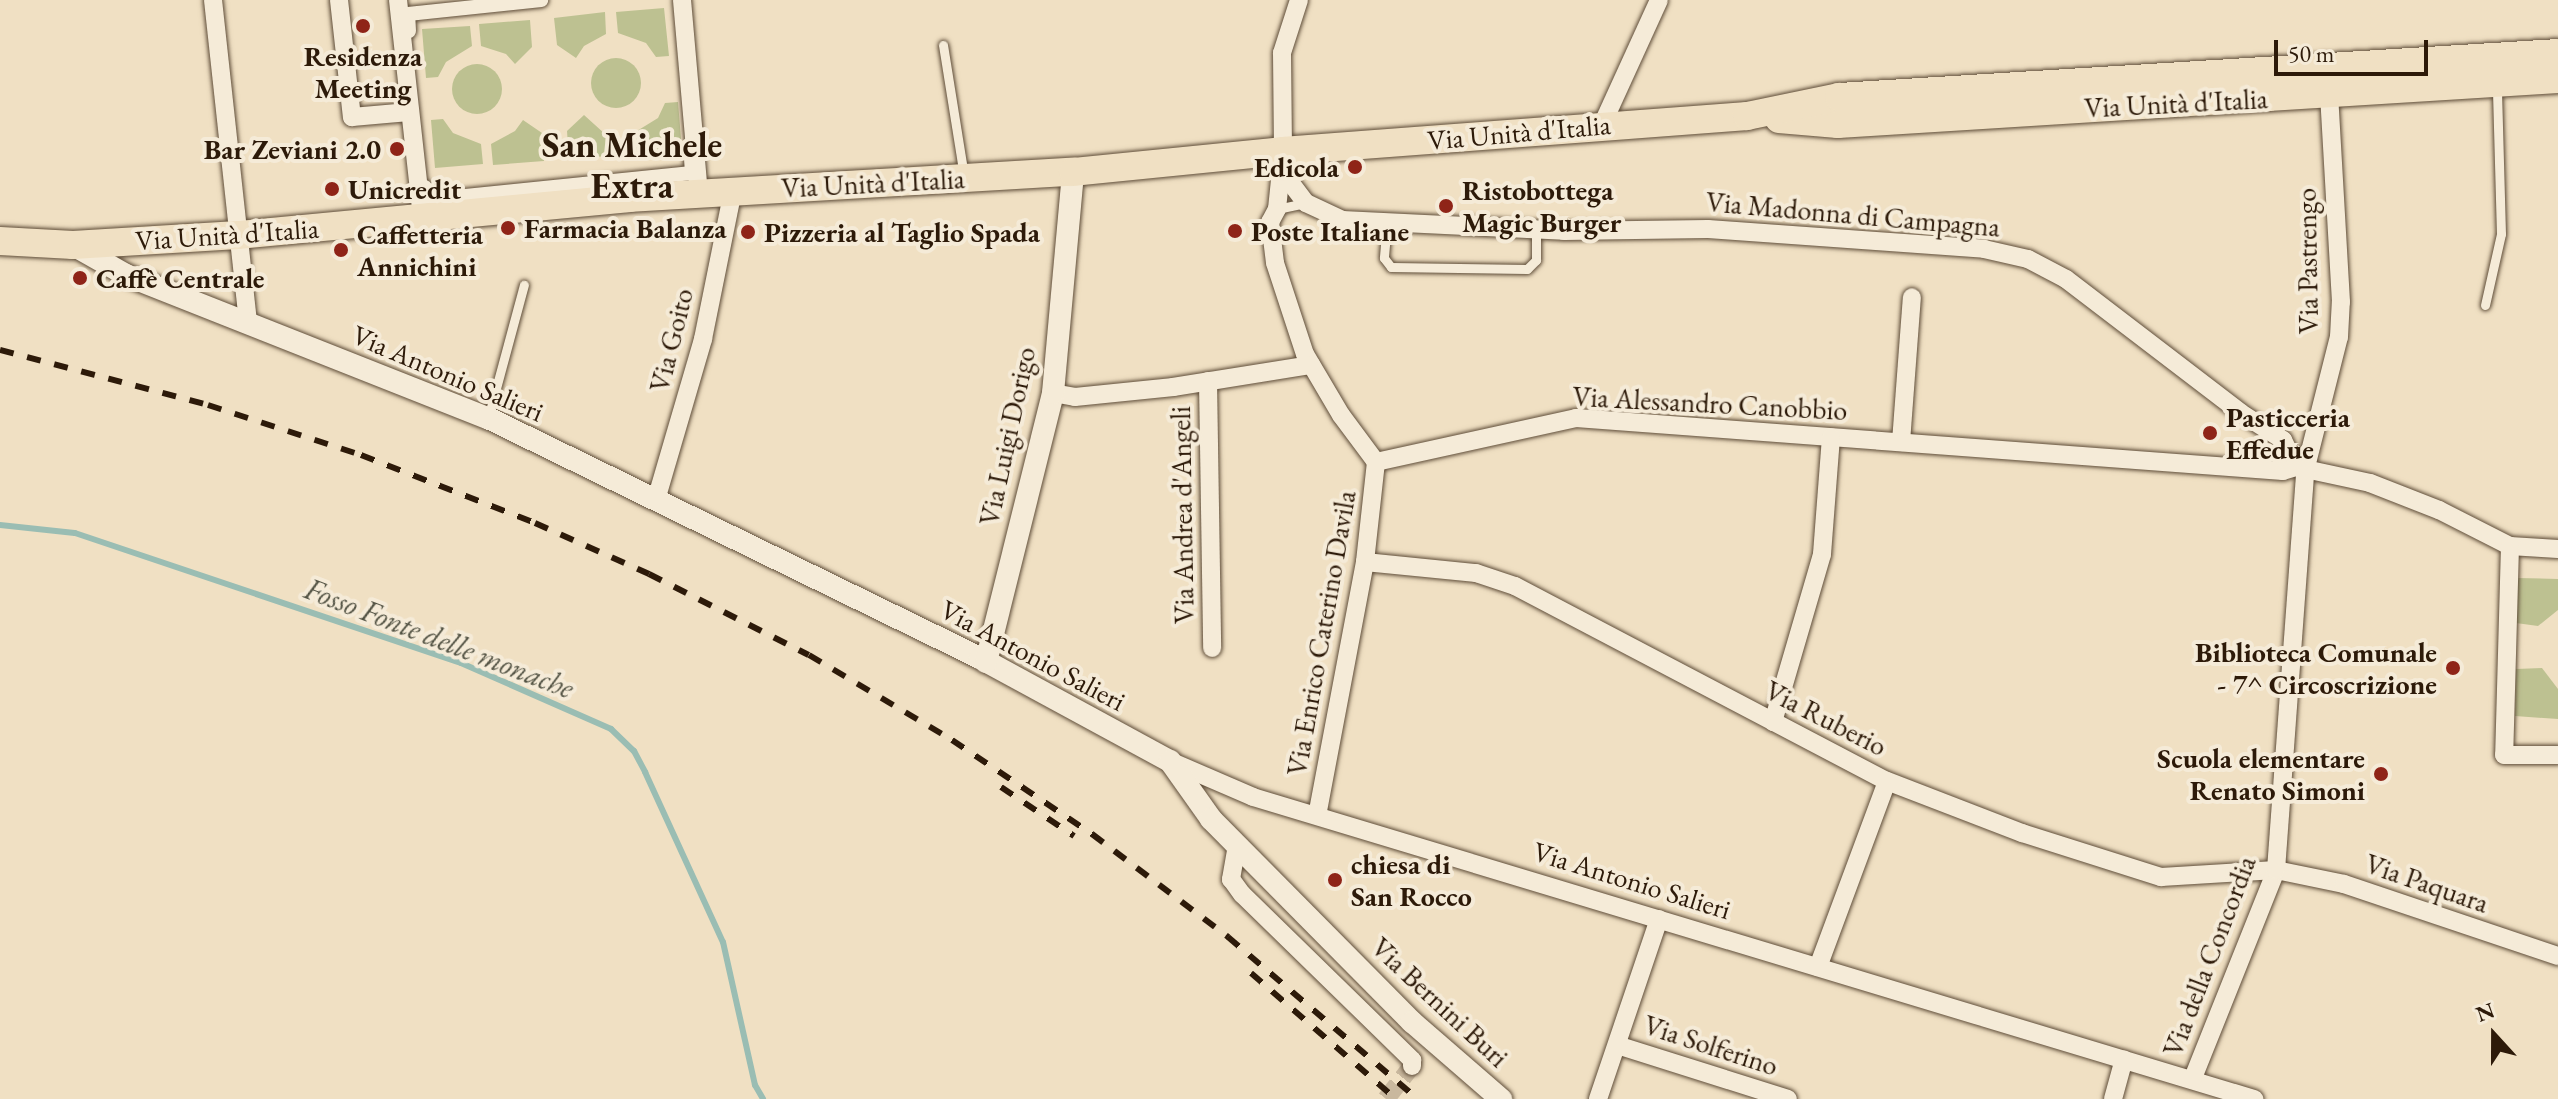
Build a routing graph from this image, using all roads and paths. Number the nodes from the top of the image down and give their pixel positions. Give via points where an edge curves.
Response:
1 (213, 0) edge
2 (339, 0) edge
3 (398, 0) edge
4 (541, 0) edge
5 (675, 0) edge
6 (682, 0) edge
7 (1299, 0) edge
8 (1659, 0) edge
9 (943, 45) dead end
10 (2558, 53) edge
11 (2558, 79) edge
12 (2497, 83) junction
13 (2329, 94) junction
14 (409, 112) junction
15 (1747, 116) junction
16 (1602, 125) junction
17 (1283, 151) junction
18 (1073, 172) junction
19 (965, 179) junction
20 (733, 190) junction
21 (699, 193) junction
22 (1306, 203) junction
23 (1277, 209) junction
24 (422, 216) junction
25 (1387, 222) junction
26 (1536, 230) junction
27 (238, 235) junction
28 (0, 241) edge
29 (73, 245) junction
30 (524, 285) dead end
31 (1912, 297) dead end
32 (2485, 305) dead end
33 (248, 323) junction
34 (1311, 365) junction
35 (1208, 381) junction
36 (1053, 393) junction
37 (488, 418) junction
38 (1831, 437) junction
39 (1901, 442) junction
40 (1376, 462) junction
41 (2300, 469) junction
42 (656, 500) junction
43 (2510, 546) junction
44 (2558, 549) edge
45 (1365, 562) junction
46 (1212, 648) dead end
47 (986, 662) junction
48 (1773, 722) junction
49 (2558, 755) edge
50 (1170, 761) junction
51 (1887, 781) junction
52 (1317, 816) junction
53 (1237, 845) junction
54 (2276, 870) junction
55 (1659, 919) junction
56 (2558, 956) edge
57 (1818, 967) junction
58 (1617, 1045) junction
59 (2124, 1059) junction
60 (1412, 1066) dead end
61 (2193, 1078) junction
62 (1501, 1099) edge
63 (1598, 1099) edge
64 (1788, 1099) edge
65 (2113, 1099) edge
66 (2254, 1099) edge

1 - 27 street
2 - 14 street via 352,117
3 - 14 street
4 - 5 street via 408,14 426,200 692,173
6 - 21 street
7 - 17 street via 1282,53
8 - 16 street
9 - 19 lane
10 - 15 main road, Via Unità d'Italia via 1839,97
11 - 12 main road, Via Unità d'Italia
12 - 13 main road, Via Unità d'Italia
12 - 32 lane via 2501,234
13 - 15 main road, Via Unità d'Italia via 1838,124
13 - 41 street, Via Pastrengo via 2339,337
14 - 24 street
15 - 16 main road, Via Unità d'Italia
16 - 17 main road, Via Unità d'Italia
17 - 18 main road, Via Unità d'Italia
17 - 22 street via 1290,182
17 - 23 street, Via Enrico Caterino Davila
18 - 19 main road, Via Unità d'Italia
18 - 36 street, Via Luigi Dorigo
19 - 20 main road, Via Unità d'Italia
20 - 21 main road, Via Unità d'Italia
20 - 42 street, Via Goito via 703,339
21 - 24 main road, Via Unità d'Italia
22 - 23 lane
22 - 25 street, Via Madonna di Campagna via 1342,220
23 - 34 street, Via Enrico Caterino Davila via 1270,222 1275,263
24 - 27 main road, Via Unità d'Italia
25 - 26 street, Via Madonna di Campagna
25 - 26 lane via 1384,258 1391,267 1527,269 1536,260
26 - 41 street, Via Madonna di Campagna via 1708,229 1984,249 2028,259 2066,279 2283,440
27 - 29 main road, Via Unità d'Italia
27 - 33 street
28 - 29 main road, Via Unità d'Italia
29 - 33 street, Via Antonio Salieri via 126,275
30 - 37 lane
31 - 39 street
33 - 37 street, Via Antonio Salieri
34 - 35 street, Via Andrea d'Angeli
34 - 40 street, Via Enrico Caterino Davila
35 - 36 street, Via Andrea d'Angeli via 1075,397
35 - 46 street, Via Andrea d'Angeli
36 - 47 street, Via Luigi Dorigo
37 - 42 street, Via Antonio Salieri
38 - 39 street, Via Alessandro Canobbio
38 - 40 street, Via Alessandro Canobbio via 1576,418
38 - 48 street via 1822,554
39 - 41 street, Via Alessandro Canobbio
40 - 45 street, Via Enrico Caterino Davila
41 - 43 street via 2370,483
41 - 54 street, Via della Concordia
42 - 47 street, Via Antonio Salieri
43 - 44 street
43 - 49 street via 2504,755
45 - 48 street, Via Ruberio via 1476,573 1515,586
45 - 52 street, Via Enrico Caterino Davila
47 - 50 street, Via Antonio Salieri
48 - 51 street, Via Ruberio
50 - 52 street, Via Antonio Salieri via 1253,797
50 - 53 street, Via Bernini Buri via 1211,819
51 - 54 street, Via Ruberio via 2022,833 2161,877
51 - 57 street
52 - 55 street, Via Antonio Salieri
53 - 60 street via 1231,879 1242,894 1412,1060
53 - 62 street, Via Bernini Buri via 1412,1022
54 - 56 street, Via Paquara via 2344,884
54 - 61 street, Via della Concordia
55 - 57 street, Via Antonio Salieri
55 - 58 street, Via Solferino
57 - 59 street, Via Antonio Salieri
58 - 63 street, Via Solferino
58 - 64 street, Via Solferino
59 - 61 street, Via Antonio Salieri
59 - 65 street
61 - 66 street, Via Antonio Salieri

